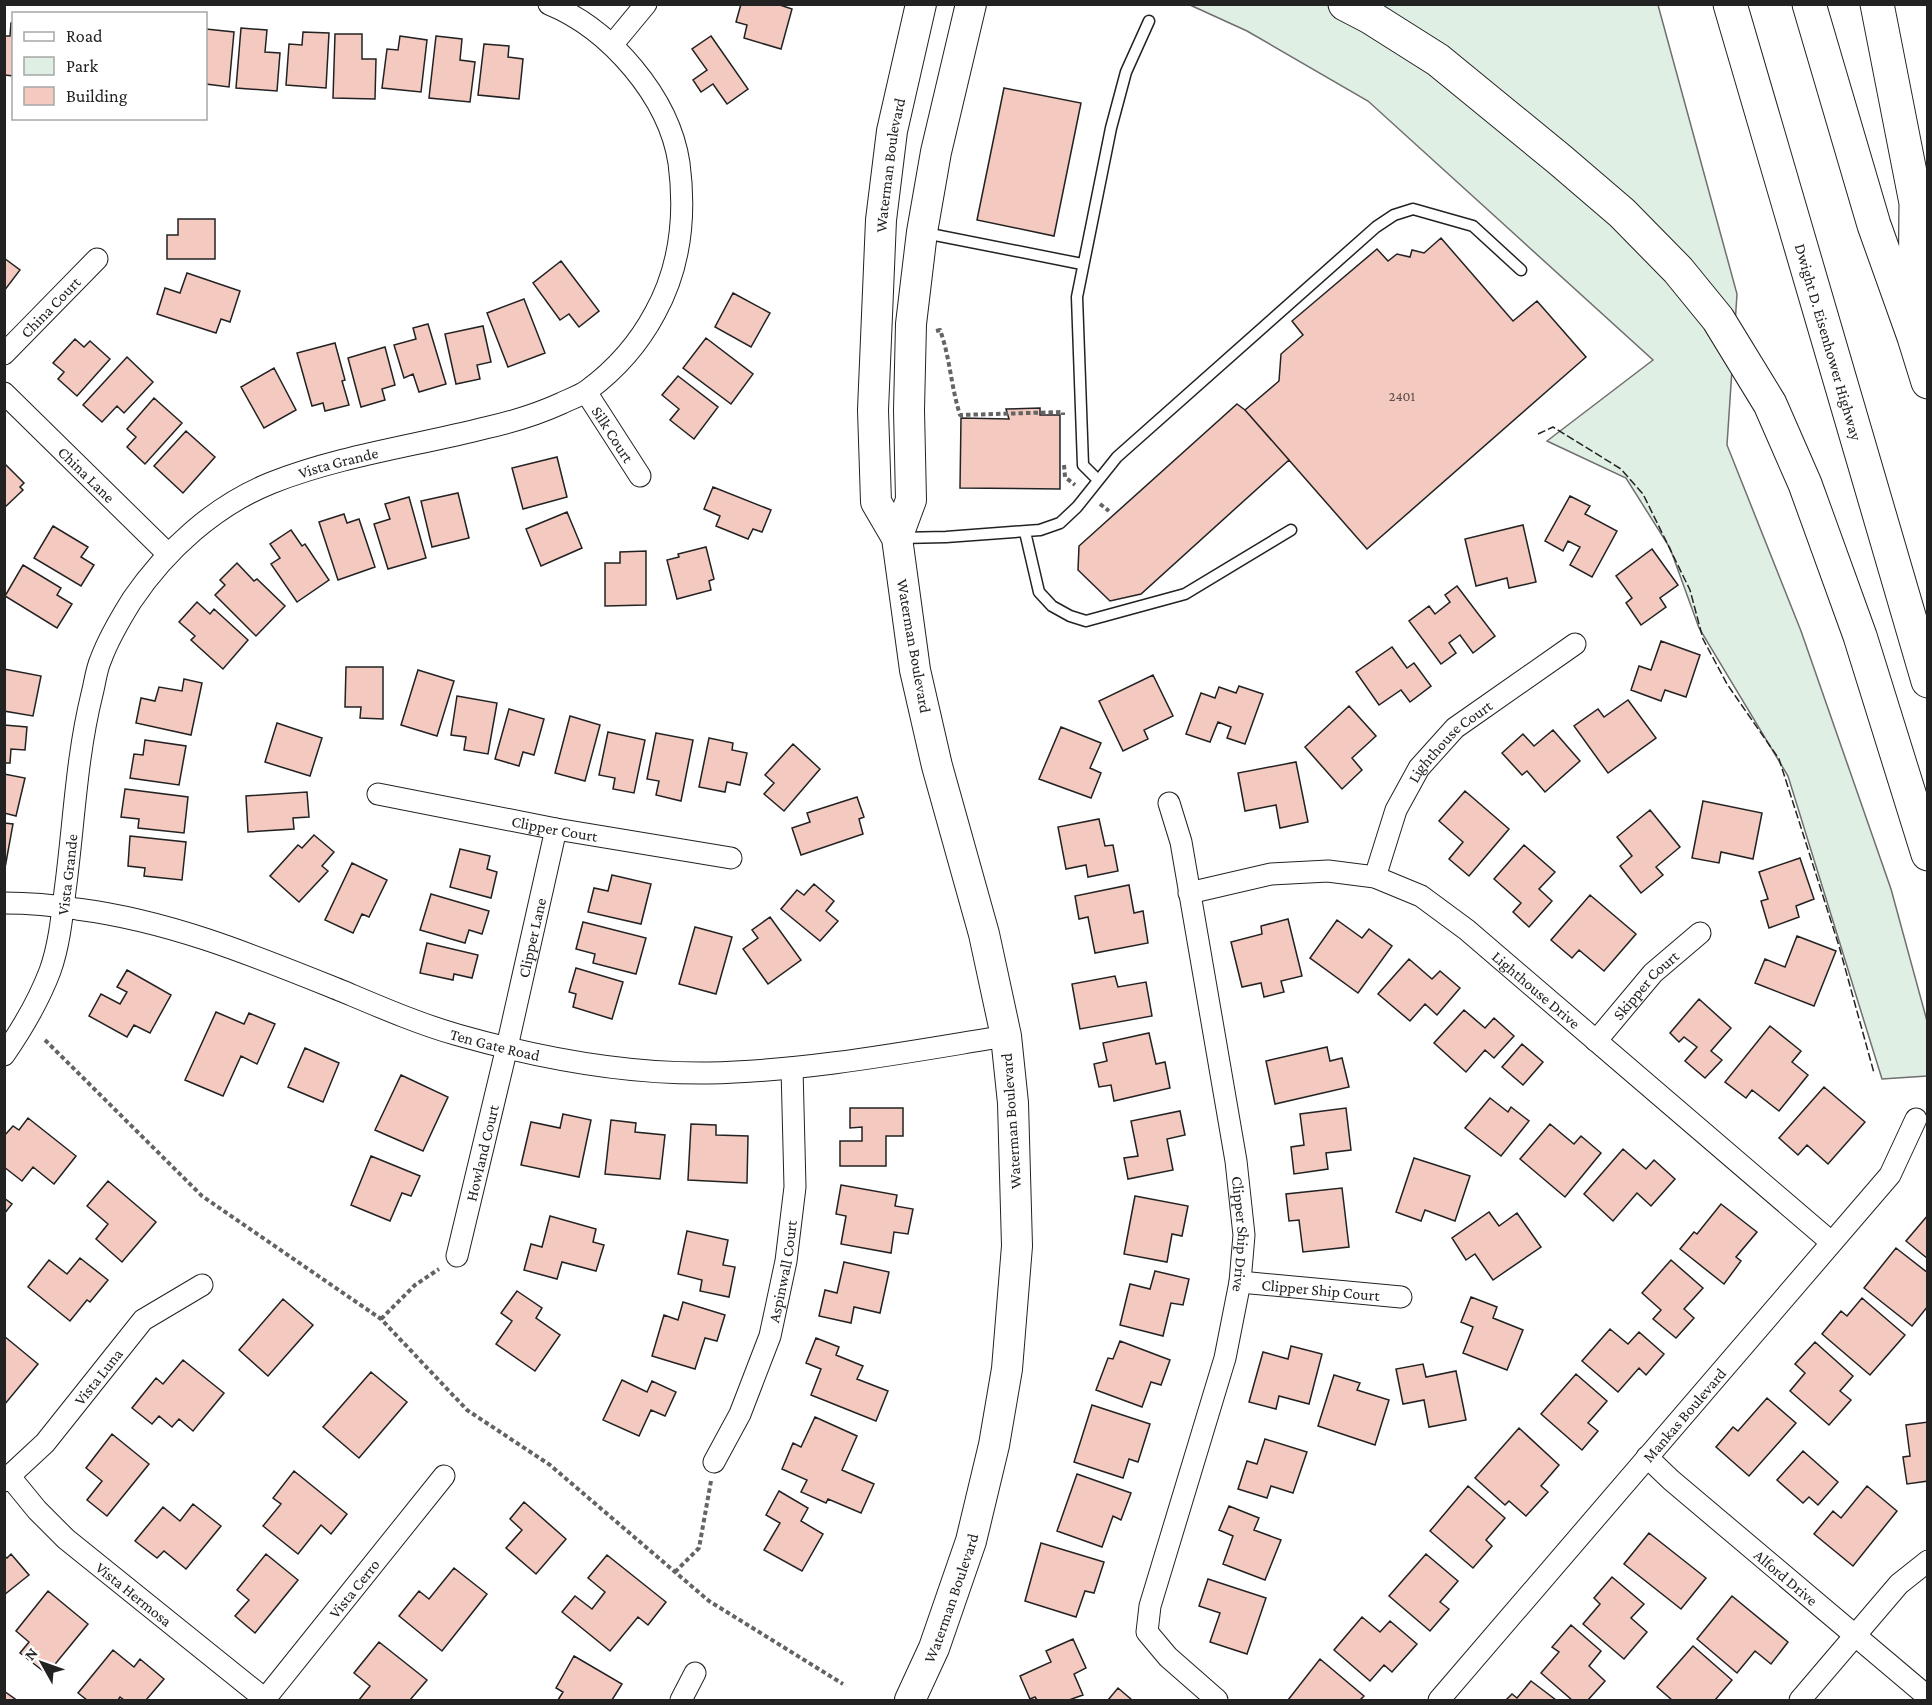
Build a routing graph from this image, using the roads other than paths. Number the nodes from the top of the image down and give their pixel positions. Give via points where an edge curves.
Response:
1 (549, 4) edge
2 (646, 4) edge
3 (921, 4) edge
4 (971, 4) edge
5 (1345, 4) edge
6 (1730, 4) edge
7 (1809, 4) edge
8 (1877, 4) edge
9 (1149, 21) dead end
10 (612, 45) junction
11 (922, 232) junction
12 (97, 259) dead end
13 (1082, 264) junction
14 (1521, 270) dead end
15 (1914, 337) junction
16 (4, 354) edge
17 (1928, 382) edge
18 (586, 392) junction
19 (4, 393) edge
20 (640, 476) dead end
21 (1098, 480) junction
22 (1291, 530) dead end
23 (1025, 532) junction
24 (897, 538) junction
25 (168, 554) junction
26 (1575, 644) dead end
27 (1928, 681) edge
28 (378, 794) dead end
29 (1169, 803) dead end
30 (556, 829) junction
31 (1928, 854) edge
32 (731, 858) dead end
33 (1375, 877) junction
34 (1189, 893) junction
35 (4, 903) edge
36 (63, 907) junction
37 (1700, 933) dead end
38 (1006, 1036) junction
39 (1596, 1041) junction
40 (507, 1047) junction
41 (4, 1055) edge
42 (792, 1068) junction
43 (1916, 1119) dead end
44 (1831, 1242) junction
45 (458, 1256) road end
46 (1240, 1282) junction
47 (202, 1285) dead end
48 (1401, 1297) dead end
49 (1647, 1457) junction
50 (714, 1462) road end
51 (444, 1476) dead end
52 (7, 1479) edge
53 (1928, 1561) edge
54 (1855, 1636) junction
55 (695, 1673) dead end
56 (1928, 1697) edge
57 (266, 1700) edge
58 (681, 1701) edge
59 (910, 1701) edge
60 (1217, 1701) edge
61 (1438, 1701) edge
62 (1800, 1701) edge

1 - 10 street, Vista Grande
2 - 10 street
3 - 24 main road, Waterman Boulevard via 892,131 876,306 876,502
4 - 11 main road, Waterman Boulevard via 936,152
5 - 31 highway via 1438,60 1559,159 1622,213 1678,270 1718,319 1770,404 1805,484 1860,636
6 - 27 highway, Dwight D. Eisenhower Highway
7 - 15 highway via 1874,225
8 - 15 highway via 1916,203
9 - 13 lane via 1126,72
10 - 18 street, Vista Grande via 643,80 669,128 682,188 680,241 665,296 649,324 630,350
11 - 13 lane
11 - 24 main road, Waterman Boulevard via 911,324 911,500
12 - 16 street, China Court
13 - 21 lane via 1077,297 1083,465
14 - 21 lane via 1473,226 1413,209 1394,215 1117,457
15 - 17 highway
18 - 20 street, Silk Court
18 - 25 street, Vista Grande via 532,417 319,466 268,484 219,511
19 - 25 street, China Lane
21 - 23 lane via 1060,523
22 - 23 lane via 1185,594 1086,621 1052,606 1039,592
23 - 24 lane
24 - 38 main road, Waterman Boulevard via 915,669 937,766 984,934
25 - 36 street, Vista Grande via 131,602 100,659 83,730
26 - 33 street, Lighthouse Court via 1455,728 1419,768 1396,810
28 - 30 street, Clipper Court
29 - 34 street, Clipper Ship Drive via 1181,842
30 - 32 street, Clipper Court
30 - 40 street, Clipper Lane
33 - 34 street, Lighthouse Drive via 1328,871 1271,874
33 - 39 street, Lighthouse Drive via 1421,896 1467,930
34 - 46 street, Clipper Ship Drive via 1236,1161 1244,1235
35 - 36 street, Ten Gate Road
36 - 40 street, Ten Gate Road via 178,929 392,1012 457,1035
36 - 41 street, Vista Grande via 50,970 23,1027
37 - 39 street, Skipper Court via 1653,973
38 - 42 street, Ten Gate Road
38 - 59 main road, Waterman Boulevard via 1013,1103 1017,1246 1007,1369 971,1541 934,1648
39 - 44 street, Lighthouse Drive
40 - 42 street, Ten Gate Road via 563,1060 638,1069 707,1073
40 - 45 street, Howland Court
42 - 50 street, Aspinwall Court via 795,1187 786,1261 770,1336 740,1414
43 - 44 street, Mankas Boulevard via 1890,1175
44 - 49 street, Mankas Boulevard
46 - 48 street, Clipper Ship Court
46 - 60 street, Clipper Ship Drive via 1225,1358 1150,1606 1147,1632 1168,1657
47 - 52 street, Vista Luna via 143,1320 45,1443
49 - 54 street, Alford Drive
49 - 61 street, Mankas Boulevard
51 - 57 street, Vista Cerro
52 - 57 street, Vista Hermosa via 66,1539
53 - 54 street via 1899,1584
54 - 56 street, Alford Drive
54 - 62 street
55 - 58 street

